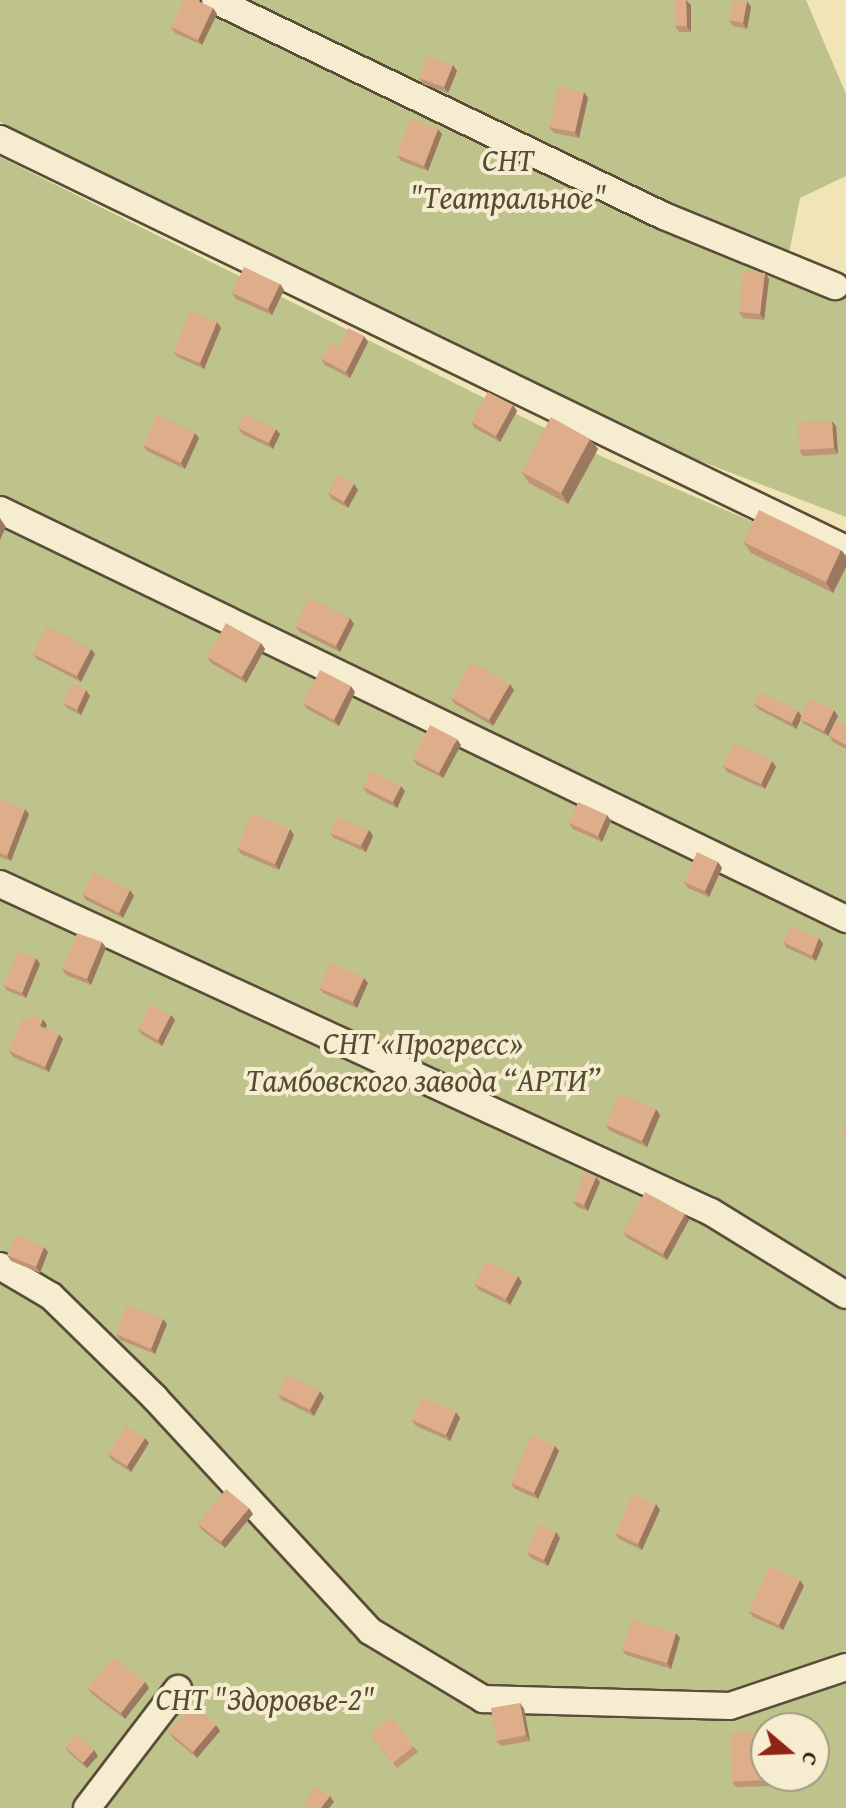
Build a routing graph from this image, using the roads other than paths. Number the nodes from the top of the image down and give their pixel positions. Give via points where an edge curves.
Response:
1 (215, 0) edge
2 (0, 139) edge
3 (835, 286) dead end
4 (0, 510) edge
5 (846, 549) edge
6 (0, 884) edge
7 (846, 919) edge
8 (0, 1266) edge
9 (846, 1295) edge
10 (846, 1667) edge
11 (178, 1689) dead end
12 (87, 1808) edge

1 - 3 lane via 664,216
2 - 5 lane
4 - 7 lane
6 - 9 lane via 711,1212
8 - 10 lane via 51,1296 155,1398 370,1631 483,1699 730,1706
11 - 12 lane

